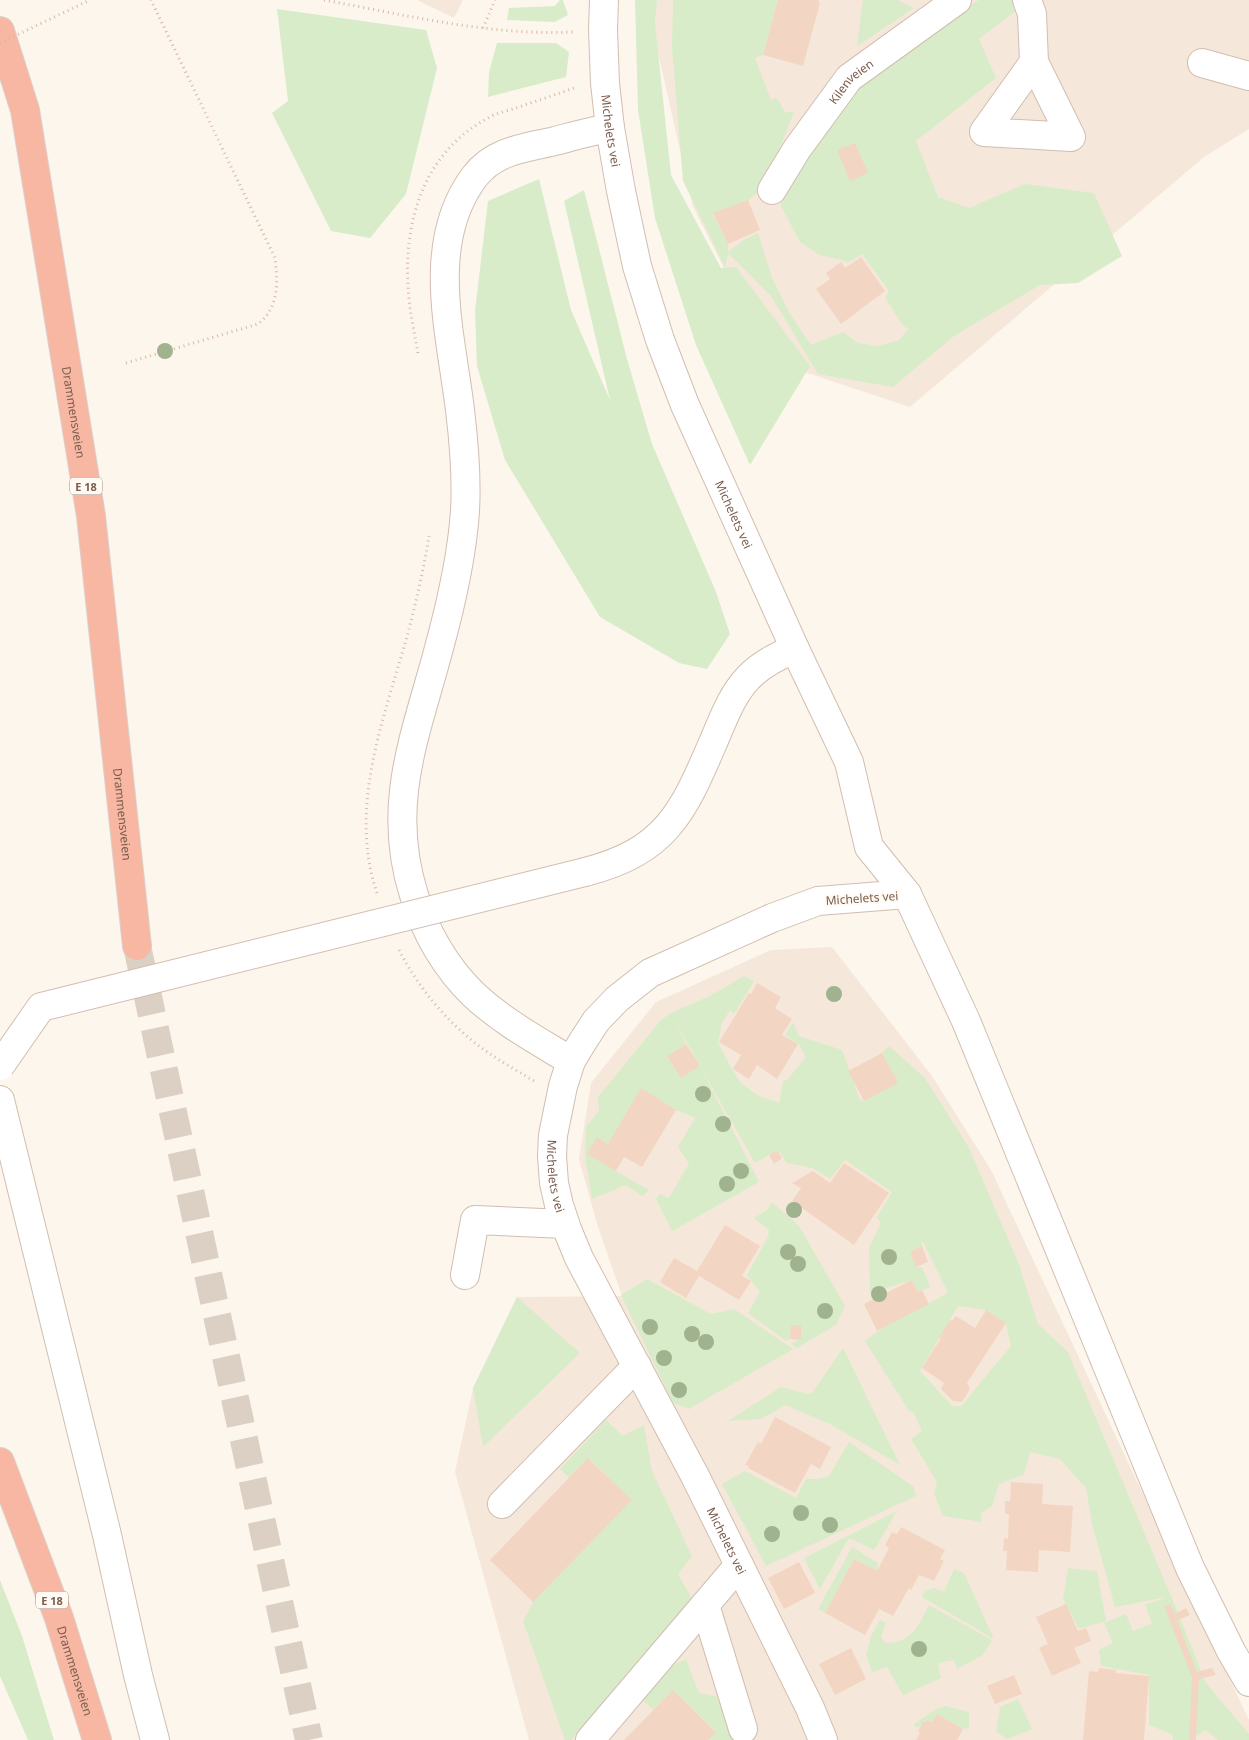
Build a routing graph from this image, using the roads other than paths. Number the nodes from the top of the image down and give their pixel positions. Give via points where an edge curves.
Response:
1 (604, 0) edge
2 (957, 0) edge
3 (1027, 0) edge
4 (0, 31) edge
5 (1034, 62) dead end
6 (1202, 63) dead end
7 (1249, 76) edge
8 (610, 128) junction
9 (772, 190) dead end
10 (795, 648) junction
11 (906, 894) junction
12 (136, 946) tunnel mouth
13 (571, 1061) junction
14 (0, 1066) edge
15 (0, 1100) edge
16 (565, 1224) junction
17 (465, 1274) dead end
18 (636, 1366) junction
19 (0, 1462) edge
20 (502, 1504) dead end
21 (739, 1565) junction
22 (705, 1605) junction
23 (1249, 1682) edge
24 (743, 1729) dead end
25 (98, 1740) edge
26 (156, 1740) edge
27 (590, 1740) edge
28 (823, 1740) edge

1 - 8 street, Michelets vei via 605,83
2 - 9 street, Kilenveien via 849,78 796,150
3 - 5 street via 1032,14
4 - 12 highway, Drammensveien / E 18 via 25,110 91,516
6 - 7 street
8 - 10 street, Michelets vei via 637,266 660,340 685,405
8 - 13 street via 512,150 492,159 476,174 453,218 444,278 447,325 463,438 465,510 460,553 440,647 407,766 401,821 404,858 413,894 422,919 444,959 476,997 513,1025
10 - 11 street, Michelets vei via 849,762 869,846
10 - 14 street, bridge via 769,660 747,679 725,714 694,788 677,815 667,828 628,858 607,867 41,1007
11 - 13 street, Michelets vei via 818,901 650,973 596,1022
11 - 23 street via 966,1020 1190,1568
13 - 16 street, Michelets vei via 553,1135 552,1156 554,1183
15 - 26 street
16 - 17 street via 475,1220
16 - 18 street, Michelets vei via 579,1258
18 - 20 street
18 - 21 street, Michelets vei
19 - 25 highway, Drammensveien / E 18 via 59,1618
21 - 22 street
21 - 28 street, Michelets vei
22 - 24 street
22 - 27 street

